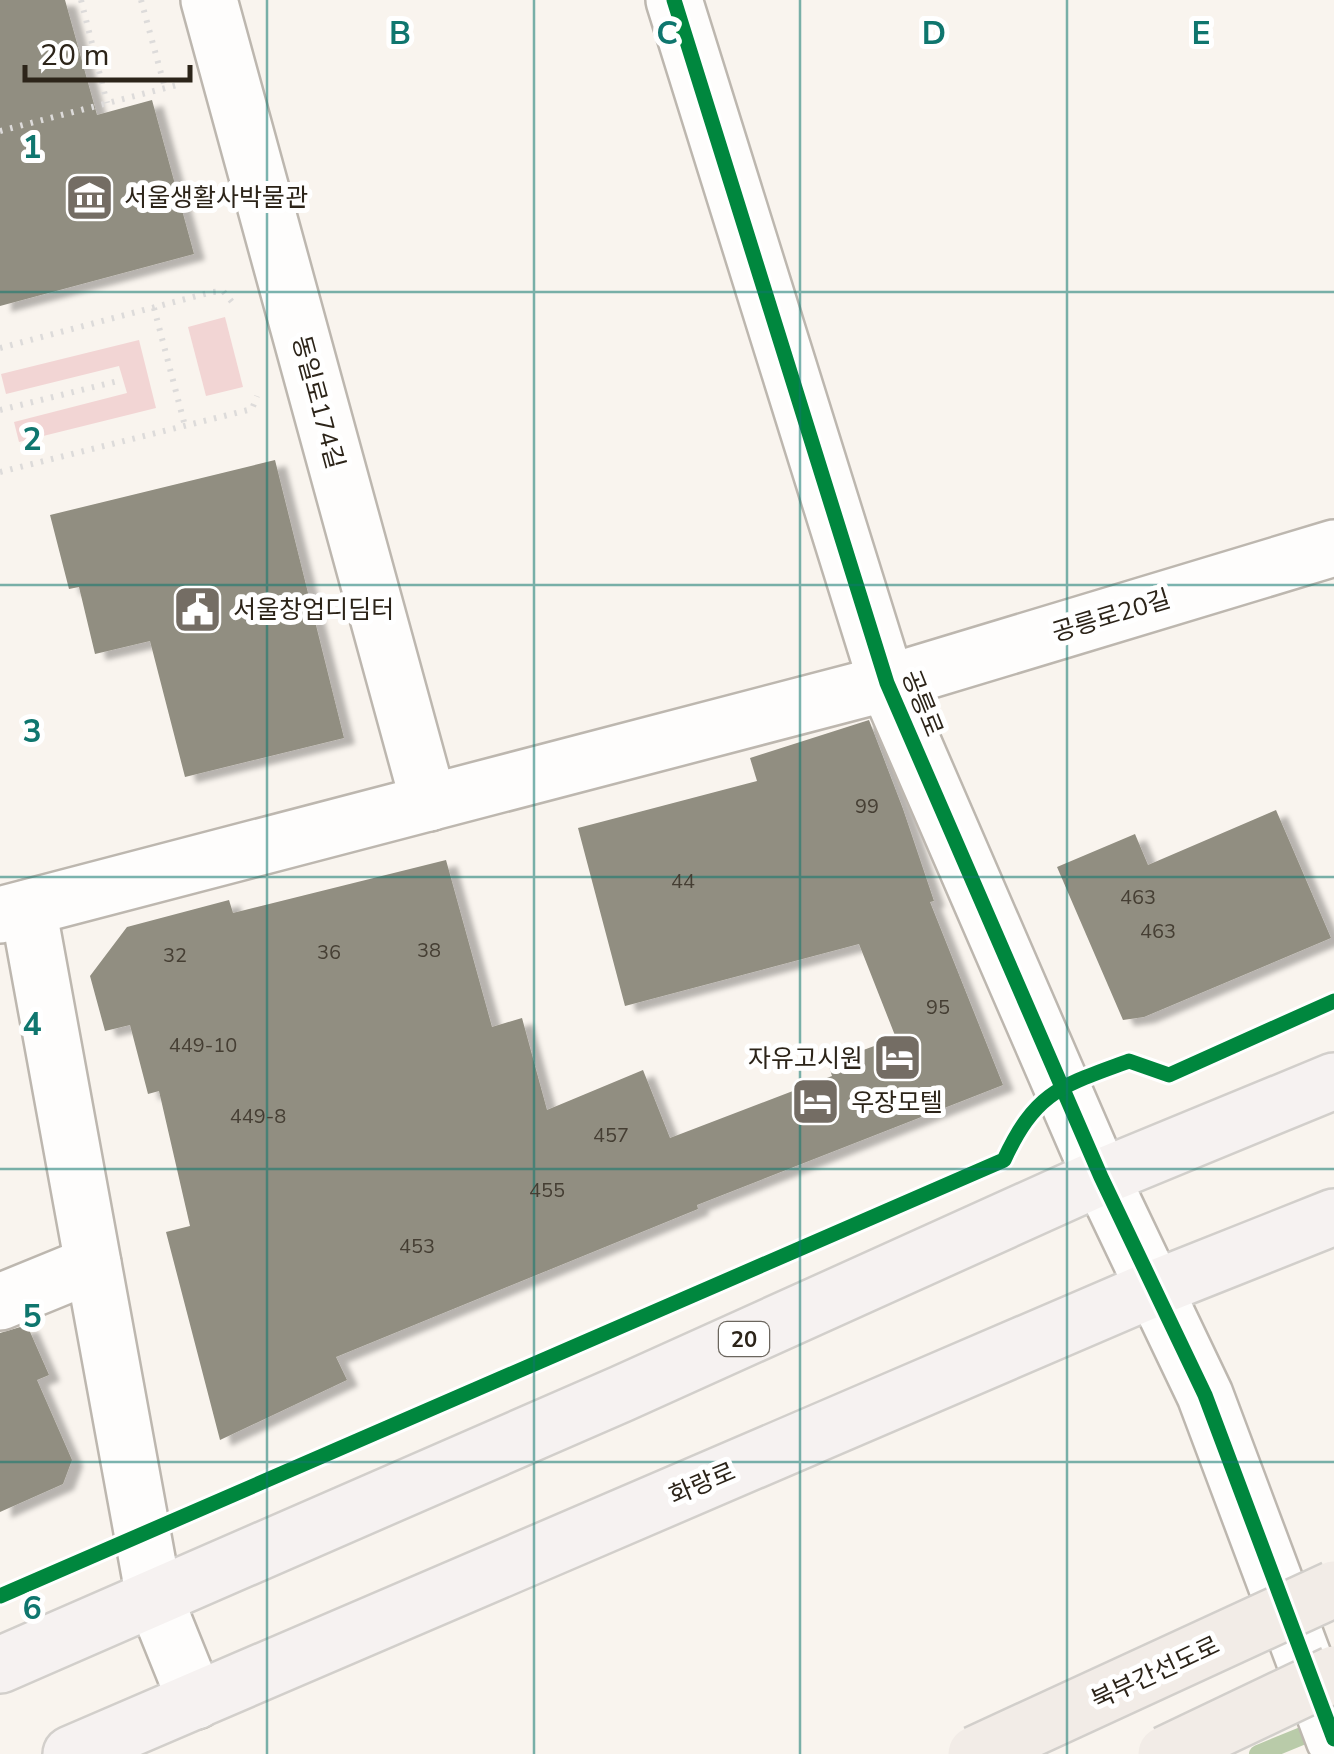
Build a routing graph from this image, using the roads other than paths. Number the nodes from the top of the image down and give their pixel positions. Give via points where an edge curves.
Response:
1 (209, 0) edge
2 (674, 0) edge
3 (1334, 548) edge
4 (887, 683) junction
5 (429, 803) junction
6 (14, 912) edge
7 (1334, 1081) edge
8 (1101, 1177) junction
9 (1334, 1217) edge
10 (93, 1264) junction
11 (1153, 1288) junction
12 (0, 1302) edge
13 (1334, 1589) edge
14 (154, 1597) junction
15 (0, 1664) edge
16 (1334, 1674) edge
17 (196, 1701) junction
18 (1334, 1738) edge
19 (71, 1754) edge
20 (976, 1754) edge
21 (1166, 1754) edge

1 - 5 street, 동일로174길
2 - 4 street, 공릉로
3 - 4 street, 공릉로20길
4 - 5 street
4 - 8 street, 공릉로
5 - 6 street
6 - 10 street
7 - 8 main road, 20
8 - 11 street, 공릉로
8 - 14 main road, 20
9 - 11 main road, 화랑로
10 - 12 street
10 - 14 street
11 - 17 main road, 화랑로
11 - 18 street, 공릉로, bridge via 1205,1395
13 - 20 highway, 북부간선도로, bridge
14 - 15 main road, 20
14 - 17 street
16 - 21 highway, bridge
17 - 19 main road, 화랑로

